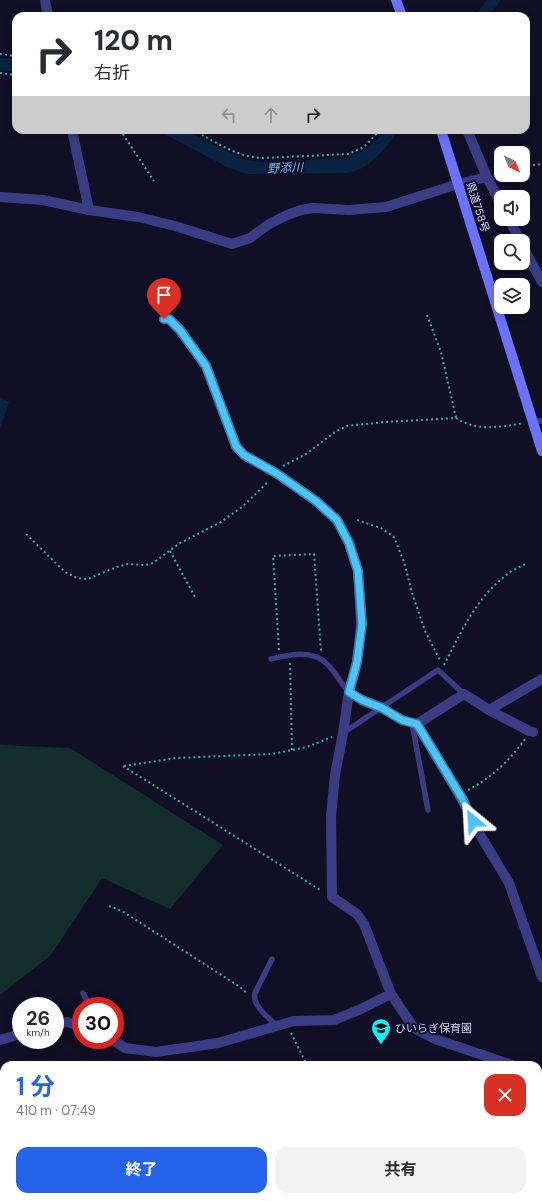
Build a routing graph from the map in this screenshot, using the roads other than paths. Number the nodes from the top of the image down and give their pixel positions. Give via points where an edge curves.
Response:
1 (44, 0) edge
2 (396, 0) edge
3 (47, 12) edge
4 (400, 12) edge
5 (73, 134) edge
6 (442, 134) edge
7 (469, 134) edge
8 (487, 177) junction
9 (458, 184) junction
10 (494, 190) edge
11 (0, 197) edge
12 (89, 210) junction
13 (530, 260) edge
14 (542, 282) edge
15 (164, 319) dead end
16 (538, 421) edge
17 (542, 451) edge
18 (271, 659) dead end
19 (542, 679) edge
20 (349, 692) junction
21 (464, 694) junction
22 (382, 708) junction
23 (490, 710) junction
24 (415, 723) junction
25 (531, 731) road end
26 (343, 734) junction
27 (428, 810) dead end
28 (272, 958) dead end
29 (542, 978) edge
30 (83, 994) dead end
31 (391, 994) junction
32 (85, 997) edge
33 (276, 1025) junction
34 (12, 1037) edge
35 (0, 1040) edge
36 (124, 1047) edge
37 (500, 1061) edge

1 - 3 street
2 - 4 main road
5 - 12 street
6 - 9 main road, 県道758号
7 - 8 street
8 - 9 street
8 - 10 street
9 - 12 street via 386,207 301,210 269,224 250,238 232,244 138,217
9 - 16 main road, 県道758号
11 - 12 street via 43,200
13 - 14 street
15 - 20 street via 169,319 180,330 206,366 236,446 244,455 276,473 316,501 337,520 349,543 358,571 362,624 357,662
16 - 17 main road, 県道758号
18 - 20 lane via 289,655 313,656 326,663
19 - 23 street
20 - 22 lane
20 - 26 street
21 - 22 lane via 438,670
21 - 23 street
21 - 24 street
22 - 24 lane via 402,720
22 - 26 lane
23 - 25 street
24 - 27 lane
24 - 29 street via 460,795 509,883
26 - 31 street via 331,816 332,897 357,914 364,924
28 - 33 lane via 254,998 257,1005
30 - 32 lane
31 - 33 street via 334,1020 294,1021
31 - 37 street via 414,1028 435,1039
33 - 36 street via 218,1043 156,1052
34 - 35 street

